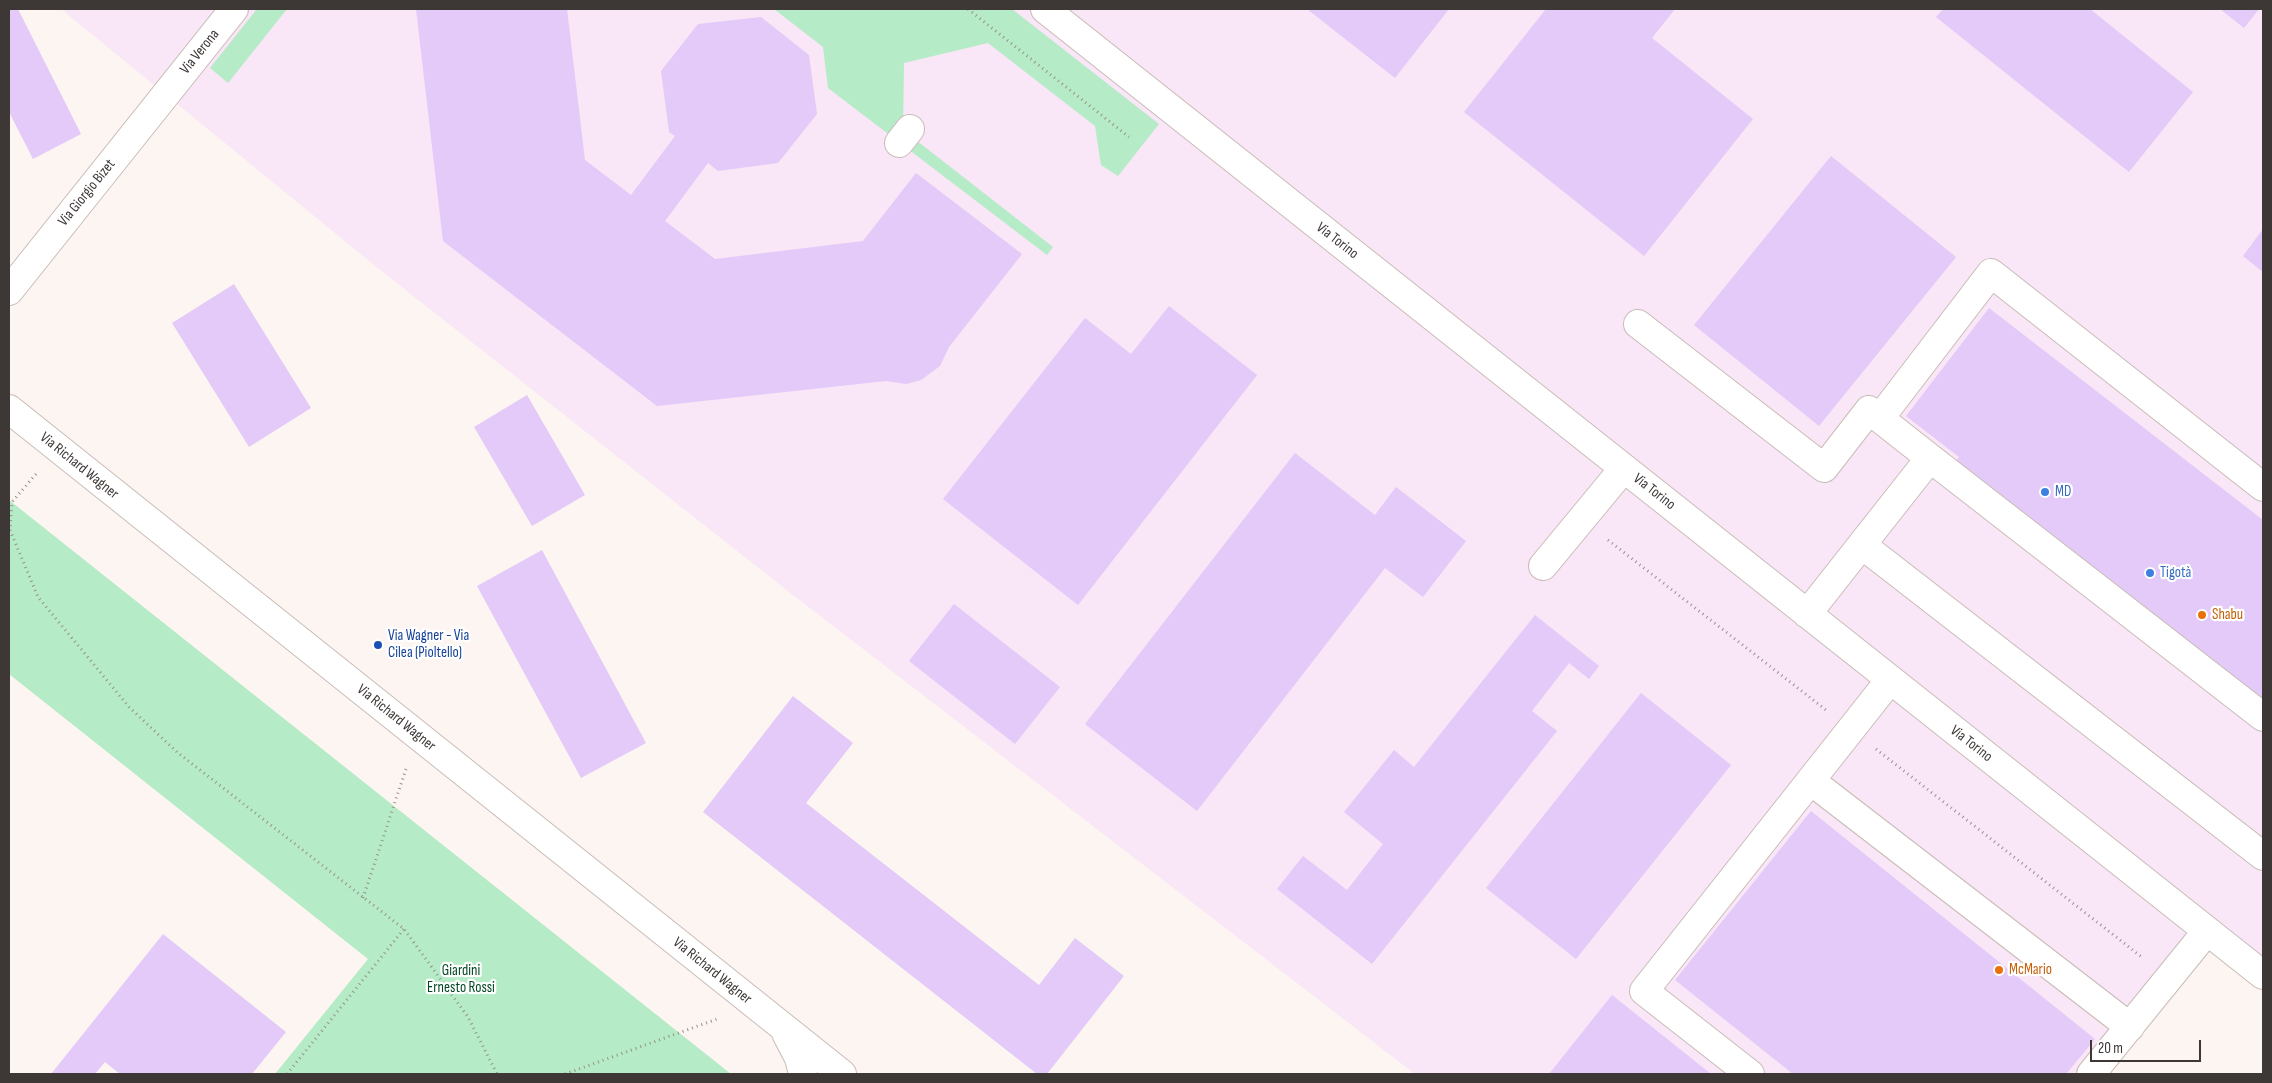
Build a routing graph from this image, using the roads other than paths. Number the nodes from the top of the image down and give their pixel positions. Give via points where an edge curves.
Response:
1 (234, 9) edge
2 (1044, 9) edge
3 (166, 95) joint
4 (9, 291) edge
5 (1638, 324) dead end
6 (9, 409) edge
7 (1880, 418) junction
8 (1930, 458) junction
9 (1624, 468) junction
10 (2263, 487) edge
11 (1862, 545) junction
12 (1543, 566) dead end
13 (1807, 614) junction
14 (1890, 680) junction
15 (2263, 717) edge
16 (1811, 781) junction
17 (2263, 856) edge
18 (2207, 931) junction
19 (2263, 976) edge
20 (783, 1027) junction
21 (2130, 1027) junction
22 (803, 1074) edge
23 (842, 1074) edge
24 (1750, 1074) edge
25 (2091, 1074) edge

1 - 3 street, Via Verona
2 - 9 street, Via Torino
3 - 4 street, Via Giorgio Bizet
5 - 7 street via 1824,468 1870,410
6 - 20 street, Via Richard Wagner
7 - 8 street
7 - 10 street via 1991,273
8 - 11 street
8 - 15 street
9 - 12 street
9 - 13 street, Via Torino
11 - 13 street
11 - 17 street
13 - 14 street, Via Torino
14 - 16 street
14 - 18 street, Via Torino
16 - 21 street
16 - 24 street via 1644,991
18 - 19 street, Via Torino
18 - 21 street
20 - 22 street, Via Richard Wagner via 799,1058
20 - 23 street, Via Richard Wagner
21 - 25 street

